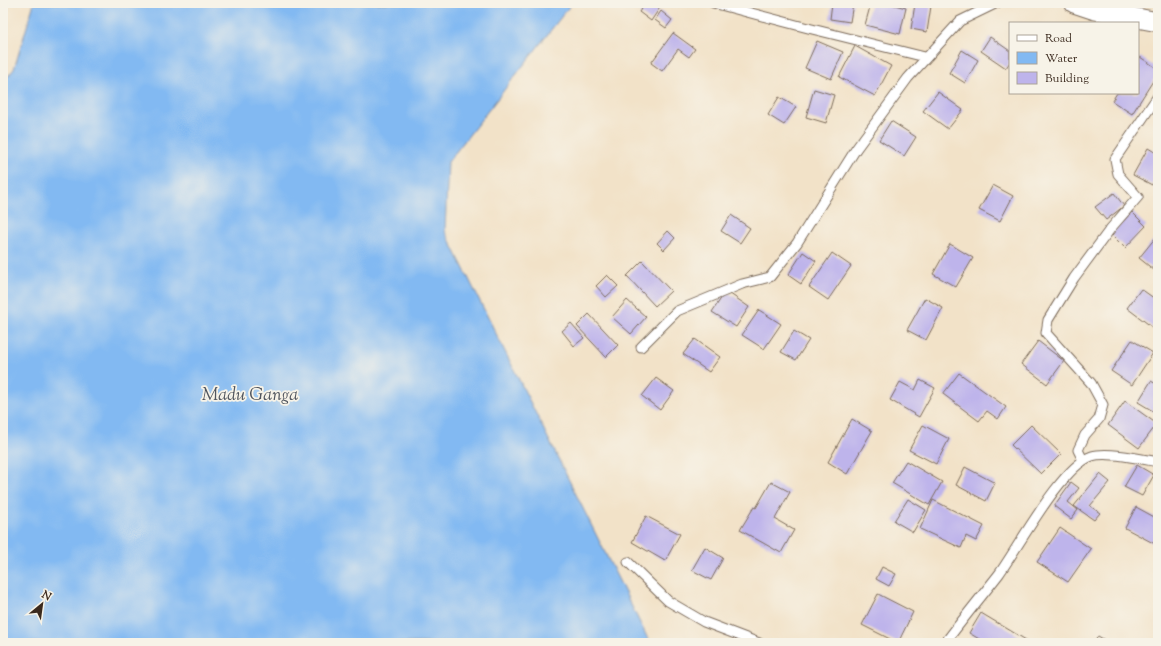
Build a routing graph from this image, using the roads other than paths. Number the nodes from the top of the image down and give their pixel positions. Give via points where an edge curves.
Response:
1 (714, 3) edge
2 (997, 3) edge
3 (1074, 3) edge
4 (1158, 22) edge
5 (925, 57) junction
6 (1158, 96) edge
7 (641, 347) dead end
8 (1083, 460) junction
9 (1158, 462) edge
10 (628, 562) dead end
11 (759, 643) edge
12 (944, 643) edge

1 - 5 lane
2 - 5 lane via 960,21
3 - 4 street via 1095,10
5 - 7 lane via 856,149 797,243 770,277 742,284 677,311
6 - 8 lane via 1115,158 1118,174 1138,197 1074,278 1048,320 1046,333 1091,383 1103,405 1099,419 1085,435 1078,450
8 - 9 lane via 1094,456 1119,456
8 - 12 lane via 1054,491 999,573
10 - 11 lane via 668,601 704,622

